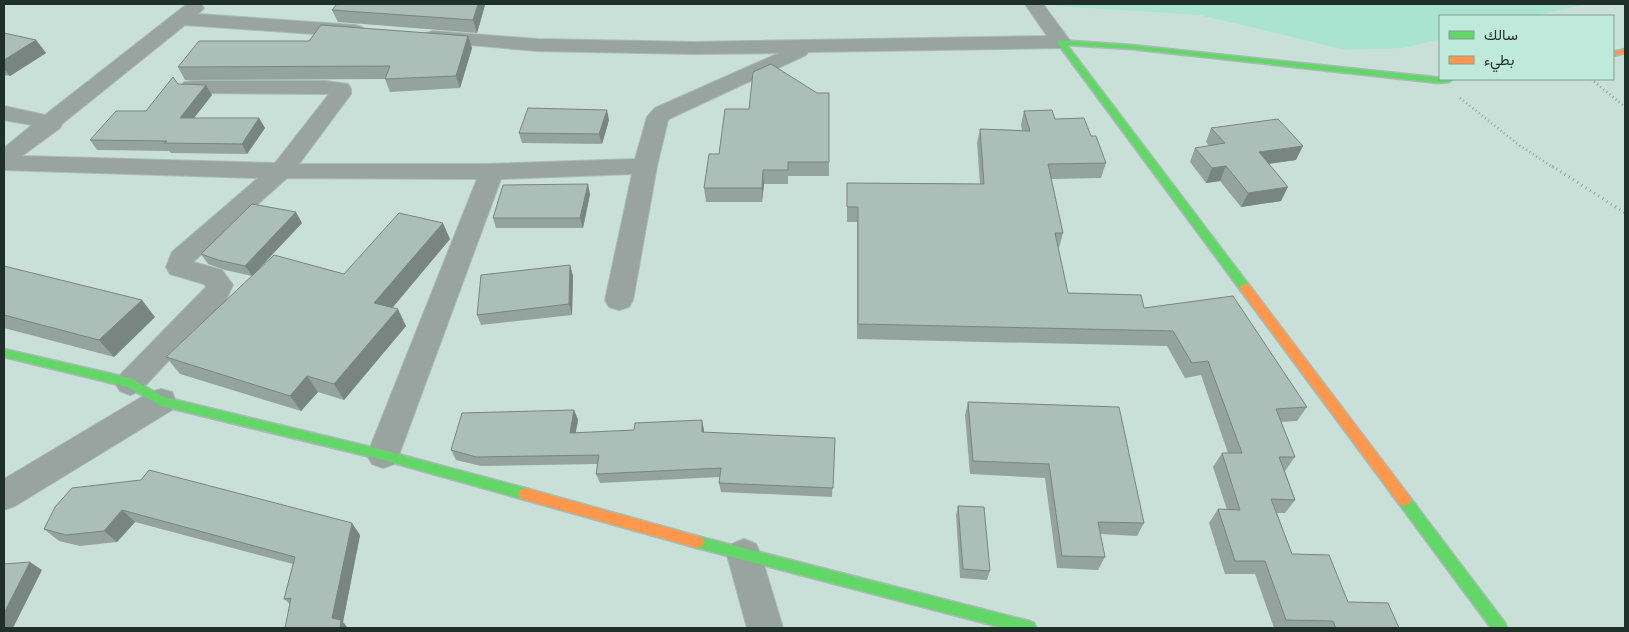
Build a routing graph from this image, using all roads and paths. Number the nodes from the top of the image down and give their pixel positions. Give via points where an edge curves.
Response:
1 (1034, 4) edge
2 (191, 8) edge
3 (369, 32) edge
4 (418, 36) edge
5 (1061, 42) junction
6 (810, 46) junction
7 (694, 48) junction
8 (740, 77) junction
9 (1439, 79) edge
10 (1444, 80) edge
11 (1592, 80) edge
12 (192, 87) edge
13 (1625, 107) edge
14 (4, 113) edge
15 (52, 123) junction
16 (4, 160) edge
17 (4, 163) edge
18 (645, 166) junction
19 (281, 171) junction
20 (492, 171) junction
21 (1625, 213) edge
22 (619, 300) dead end
23 (4, 353) edge
24 (130, 383) junction
25 (161, 402) junction
26 (384, 455) junction
27 (4, 496) edge
28 (744, 555) junction
29 (765, 628) edge
30 (1029, 628) edge
31 (1500, 628) edge

1 - 5 street
2 - 3 street
2 - 15 street
4 - 7 street via 537,45
5 - 6 street
5 - 9 street
5 - 31 street
6 - 7 street
6 - 8 street
7 - 8 street
8 - 18 street via 658,116
10 - 21 path via 1519,145
11 - 13 path
12 - 19 street via 340,89 340,94
14 - 15 street
15 - 16 street
17 - 19 street
18 - 20 street
18 - 22 street
19 - 20 street
19 - 24 street via 181,258 179,267 213,277 220,285 217,293
20 - 26 street
23 - 24 street
24 - 25 street
25 - 26 street
25 - 27 street
26 - 28 street
28 - 29 street
28 - 30 street

